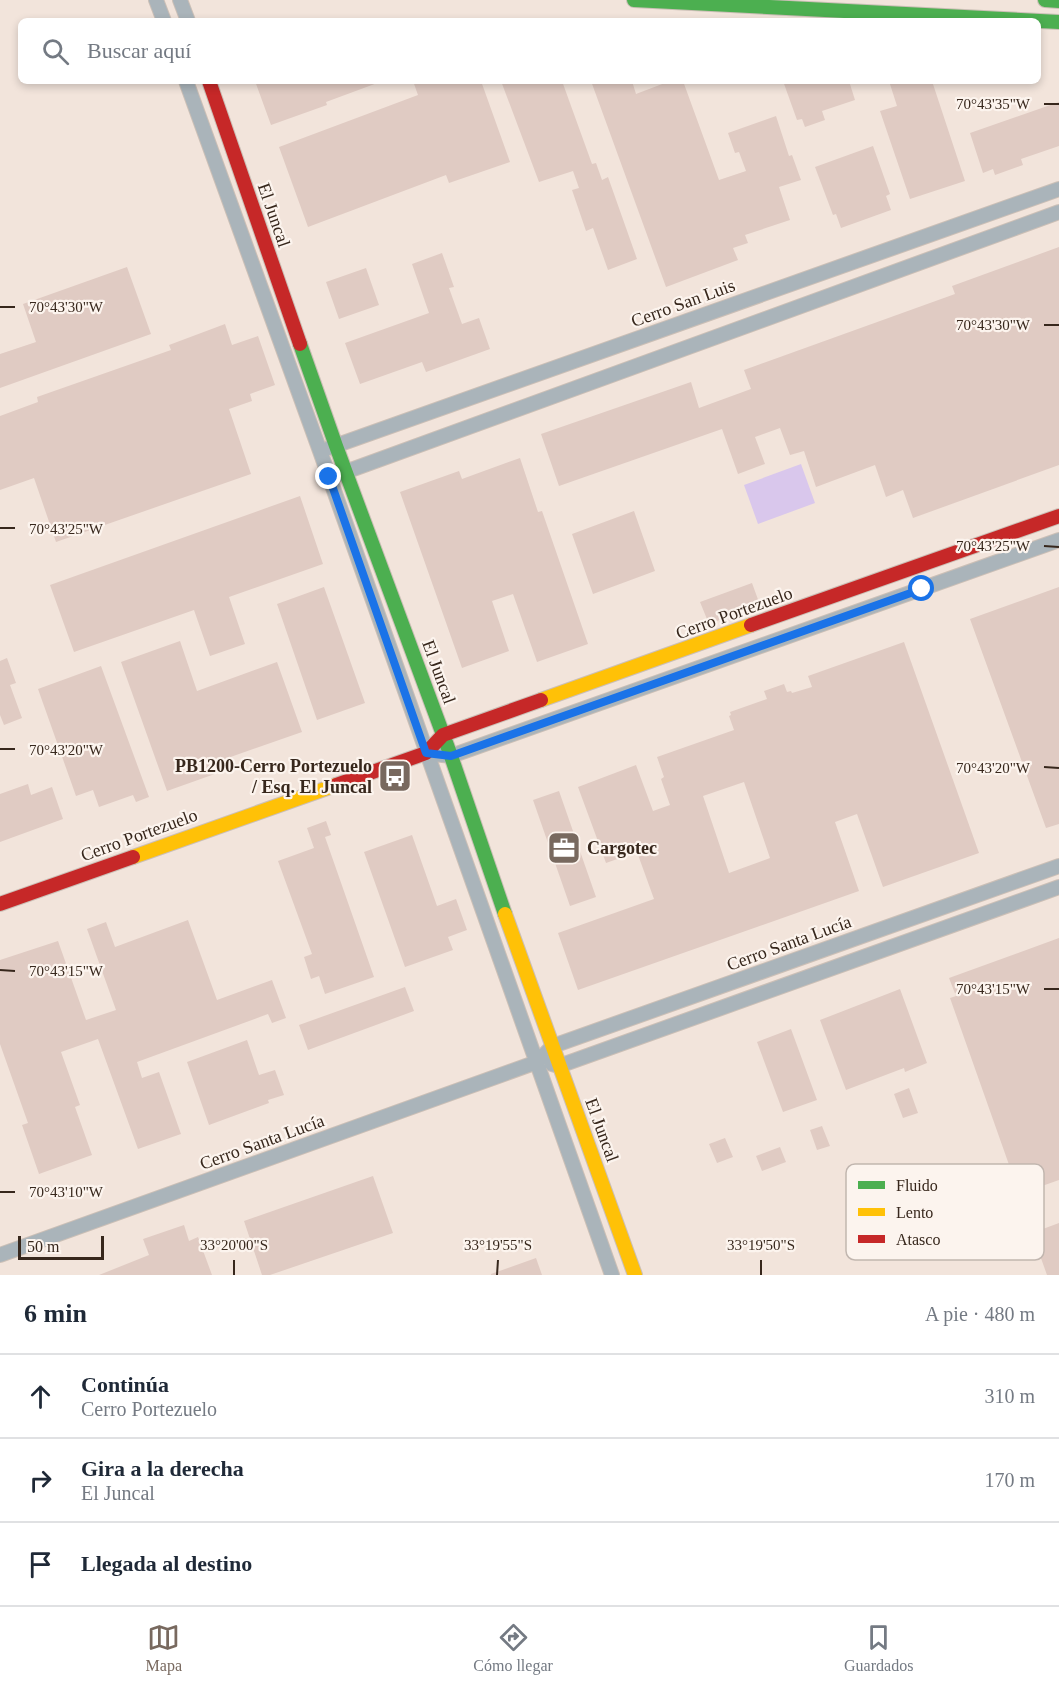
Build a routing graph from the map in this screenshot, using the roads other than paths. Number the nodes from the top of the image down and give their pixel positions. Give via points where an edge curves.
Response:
1 (156, 0) edge
2 (180, 0) edge
3 (634, 0) edge
4 (1045, 0) edge
5 (1059, 1) edge
6 (163, 18) edge
7 (187, 18) edge
8 (982, 18) edge
9 (1041, 21) edge
10 (1059, 22) edge
11 (187, 84) edge
12 (210, 84) edge
13 (1059, 189) edge
14 (1059, 212) edge
15 (336, 446) junction
16 (320, 452) junction
17 (346, 471) junction
18 (329, 477) junction
19 (1059, 516) edge
20 (1059, 540) edge
21 (443, 735) junction
22 (426, 753) junction
23 (451, 756) junction
24 (1059, 866) edge
25 (1059, 887) edge
26 (0, 904) edge
27 (552, 1046) junction
28 (537, 1062) junction
29 (559, 1066) junction
30 (0, 1255) edge
31 (612, 1275) edge
32 (635, 1275) edge

1 - 6 street
2 - 7 street
3 - 8 street
4 - 5 street
9 - 10 street
11 - 16 street, El Juncal
12 - 15 street, El Juncal
13 - 15 street, Cerro San Luis
14 - 17 street
15 - 16 street, Cerro San Luis
15 - 17 street, El Juncal
16 - 18 street, El Juncal
17 - 18 street
17 - 21 street, El Juncal
18 - 22 street, El Juncal
19 - 21 street, Cerro Portezuelo
20 - 23 street, Cerro Portezuelo
21 - 22 street, Cerro Portezuelo
21 - 23 street, El Juncal
22 - 23 street, Cerro Portezuelo
22 - 26 street, Cerro Portezuelo
22 - 28 street, El Juncal
23 - 27 street, El Juncal
24 - 27 street, Cerro Santa Lucía
25 - 29 street
27 - 28 street, Cerro Santa Lucía
27 - 29 street, El Juncal
28 - 29 street
28 - 30 street, Cerro Santa Lucía
28 - 31 street, El Juncal
29 - 32 street, El Juncal

